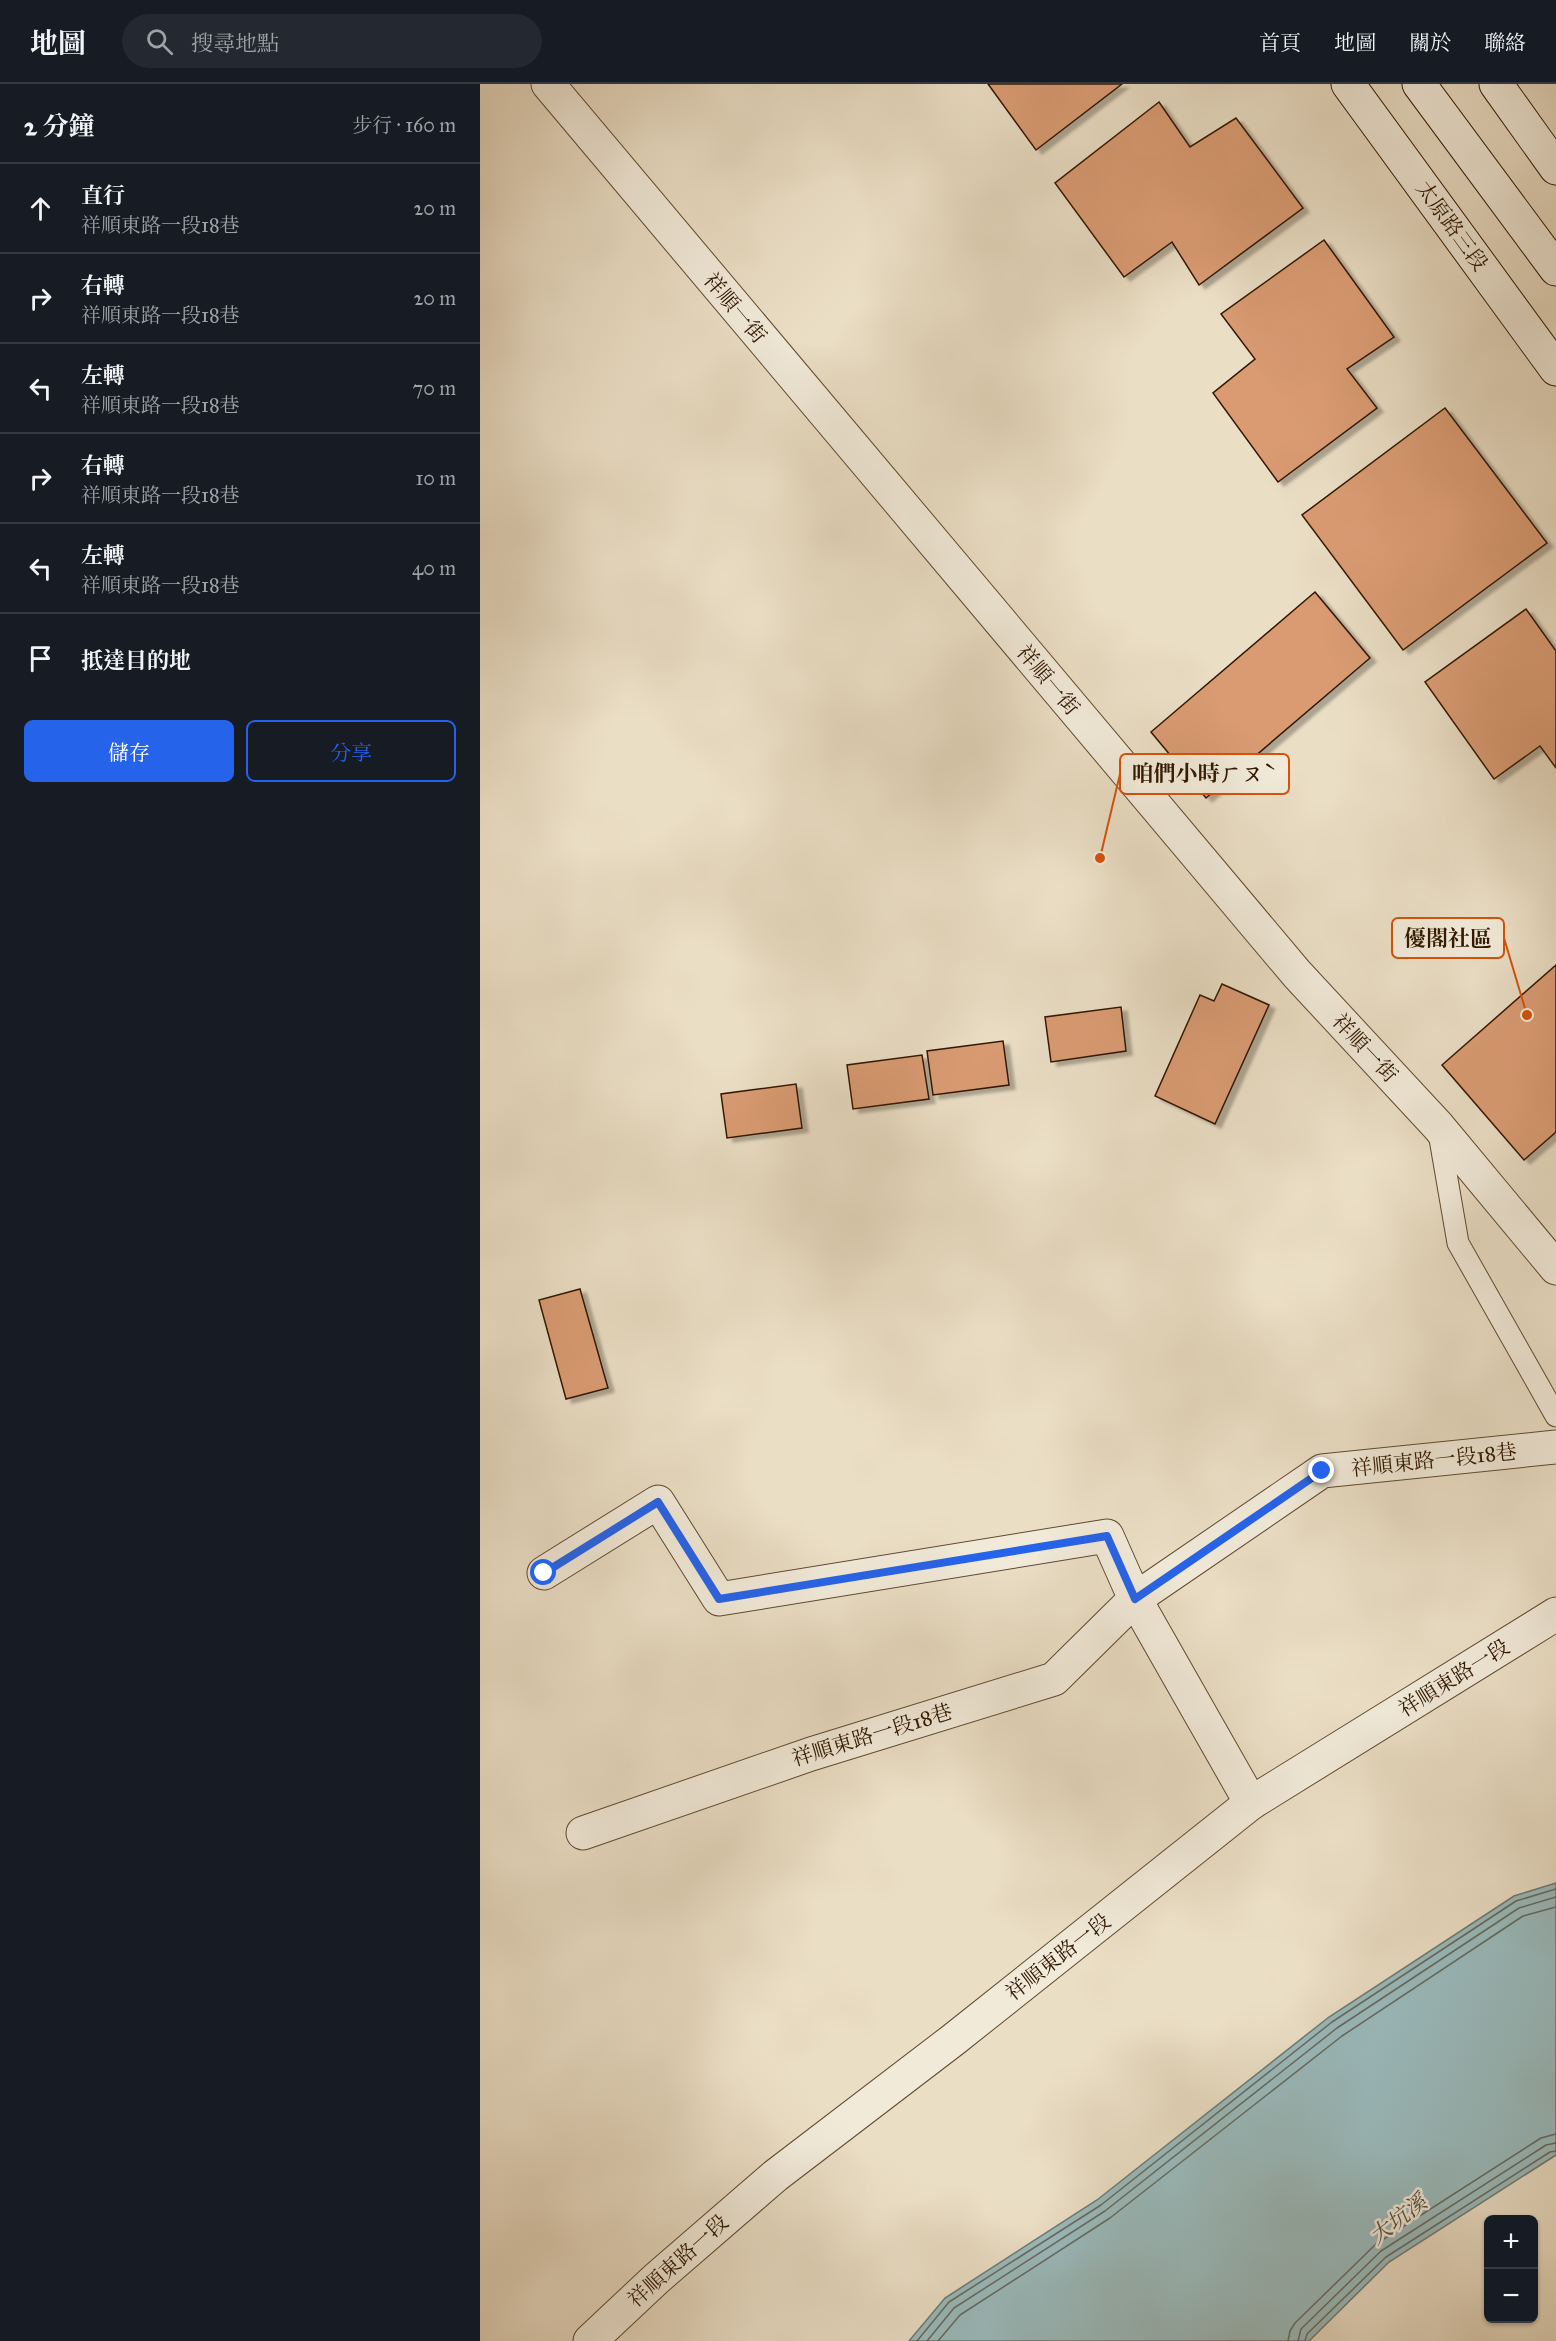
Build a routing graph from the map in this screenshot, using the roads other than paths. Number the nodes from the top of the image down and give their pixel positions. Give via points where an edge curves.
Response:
1 (548, 84) edge
2 (1348, 84) edge
3 (1419, 84) edge
4 (1496, 84) edge
5 (1556, 168) edge
6 (1556, 269) edge
7 (1556, 369) edge
8 (1438, 1126) junction
9 (1556, 1268) edge
10 (1556, 1416) edge
11 (1556, 1447) edge
12 (544, 1573) dead end
13 (1135, 1599) junction
14 (1556, 1614) edge
15 (1251, 1803) junction
16 (583, 1833) dead end
17 (590, 2341) edge

1 - 8 street, 祥順一街 via 1297,974
2 - 7 street, 太原路三段
3 - 6 street
4 - 5 street
8 - 9 street, 祥順一街
8 - 10 lane via 1458,1243
11 - 13 street, 祥順東路一段18巷 via 1322,1471
12 - 13 street via 658,1502 719,1599 1107,1536
13 - 15 street
13 - 16 street, 祥順東路一段18巷 via 1054,1679 811,1754
14 - 15 street, 祥順東路一段
15 - 17 street, 祥順東路一段 via 775,2176

